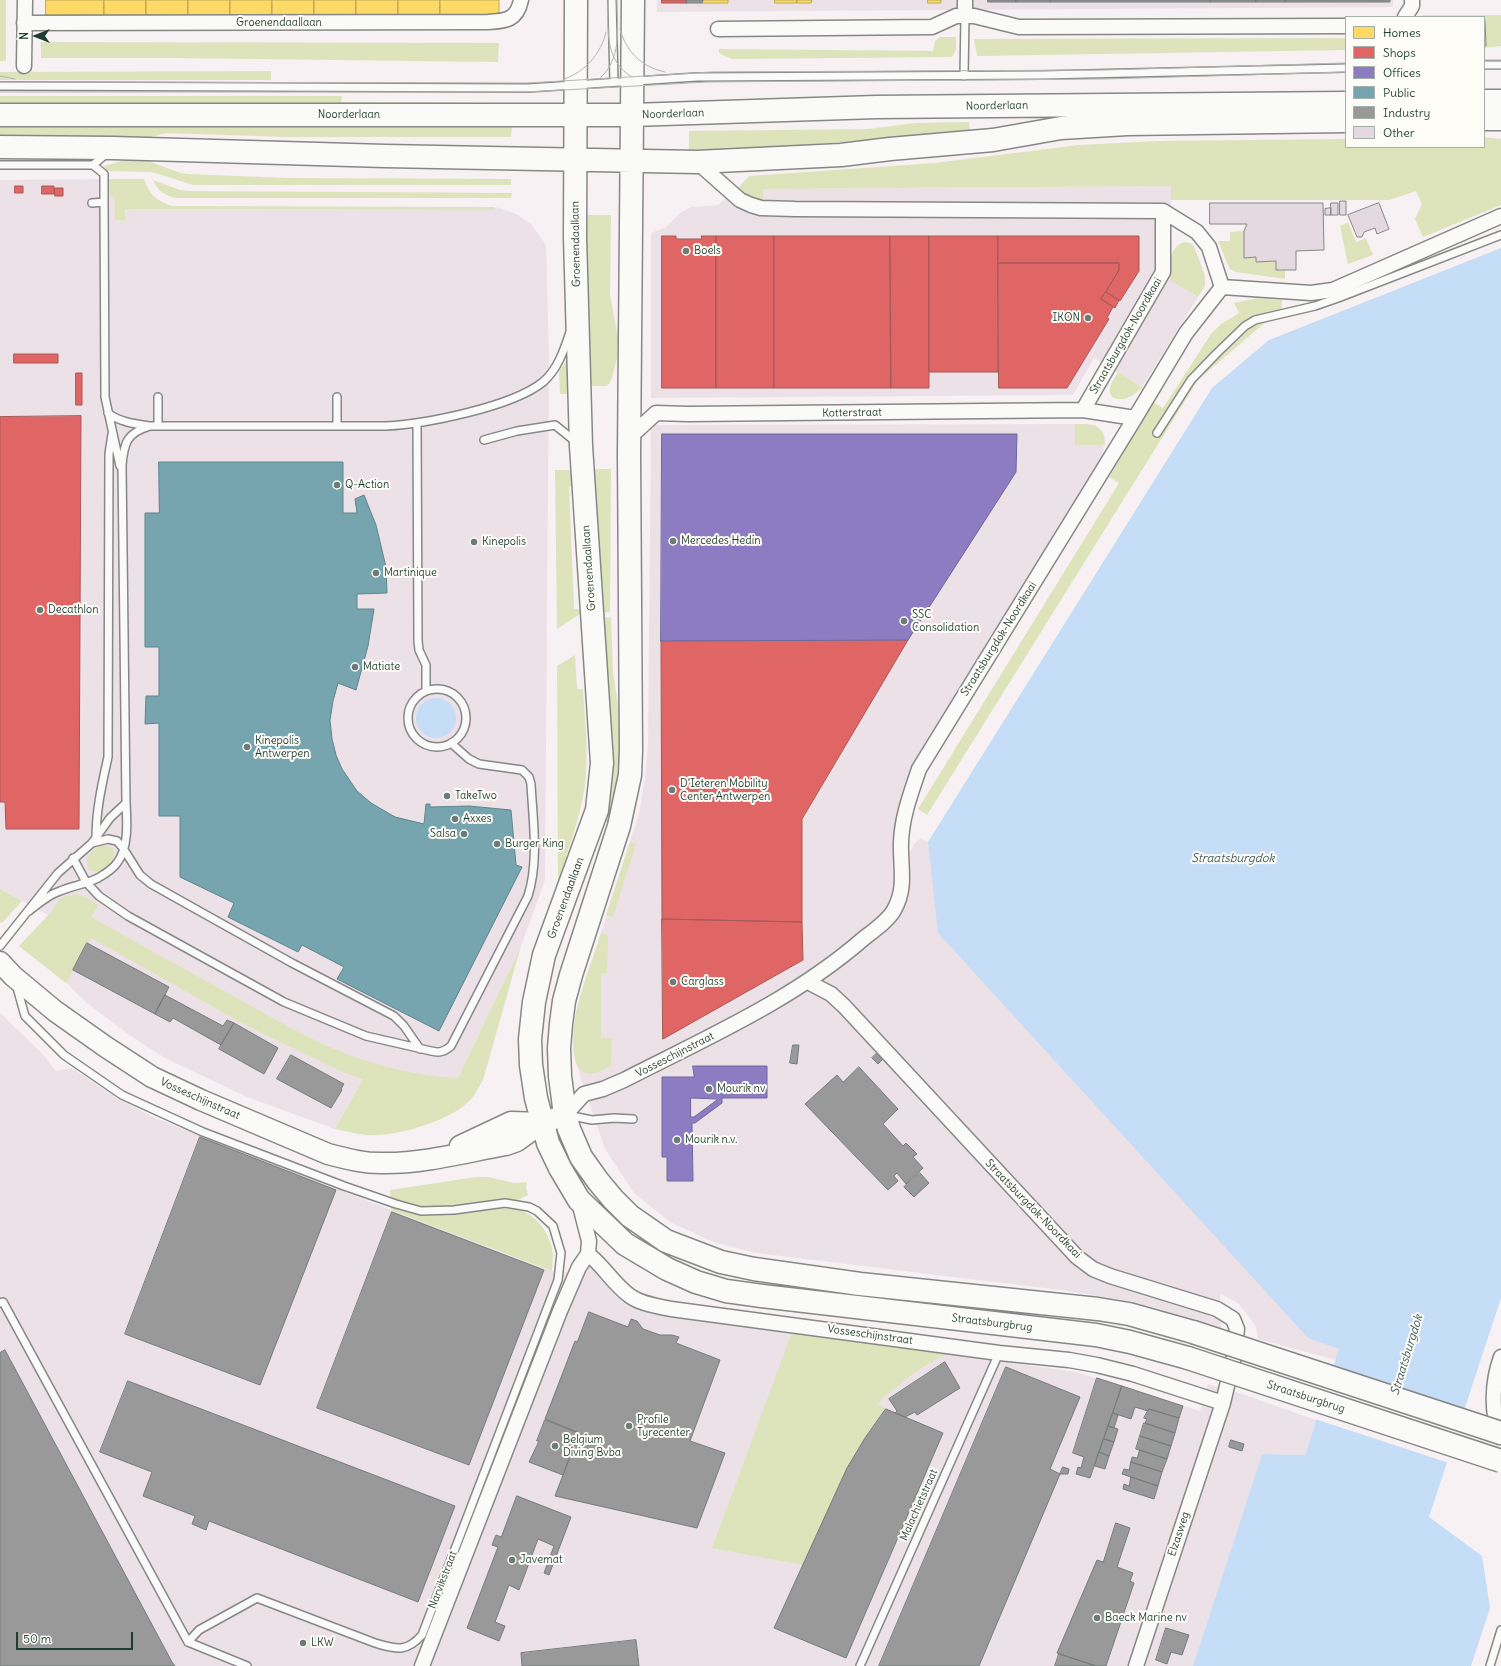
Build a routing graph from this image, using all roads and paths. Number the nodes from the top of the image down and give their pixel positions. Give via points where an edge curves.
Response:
1 (25, 0) edge
2 (521, 0) edge
3 (576, 0) edge
4 (612, 0) edge
5 (633, 0) edge
6 (965, 0) edge
7 (965, 16) junction
8 (24, 23) junction
9 (1345, 26) edge
10 (718, 29) dead end
11 (1485, 65) edge
12 (1501, 65) edge
13 (24, 66) dead end
14 (1345, 68) edge
15 (964, 76) junction
16 (623, 81) junction
17 (576, 84) junction
18 (0, 86) edge
19 (1485, 101) edge
20 (1501, 101) edge
21 (1345, 102) edge
22 (0, 115) edge
23 (576, 115) junction
24 (632, 115) junction
25 (1501, 119) edge
26 (1485, 120) edge
27 (1345, 121) edge
28 (0, 147) edge
29 (113, 148) junction
30 (575, 160) junction
31 (631, 161) junction
32 (697, 162) junction
33 (0, 165) edge
34 (93, 165) junction
35 (104, 202) junction
36 (92, 203) dead end
37 (1163, 211) junction
38 (1501, 216) edge
39 (1501, 235) edge
40 (1222, 287) junction
41 (577, 309) junction
42 (158, 397) dead end
43 (337, 397) dead end
44 (1083, 410) junction
45 (108, 413) junction
46 (1135, 418) junction
47 (416, 423) junction
48 (154, 426) junction
49 (337, 426) junction
50 (1157, 433) dead end
51 (112, 434) junction
52 (630, 437) junction
53 (484, 440) dead end
54 (580, 446) junction
55 (123, 480) junction
56 (426, 691) junction
57 (451, 743) junction
58 (126, 803) junction
59 (94, 840) junction
60 (123, 848) junction
61 (73, 858) junction
62 (902, 872) joint
63 (86, 882) junction
64 (29, 911) junction
65 (0, 946) edge
66 (7, 969) edge
67 (808, 982) junction
68 (420, 1049) junction
69 (565, 1115) junction
70 (633, 1119) dead end
71 (542, 1123) junction
72 (579, 1200) junction
73 (588, 1254) junction
74 (0, 1303) edge
75 (999, 1353) junction
76 (1501, 1357) edge
77 (1223, 1403) junction
78 (1501, 1433) edge
79 (1501, 1439) edge
80 (1501, 1461) edge
81 (1501, 1630) edge
82 (188, 1642) junction
83 (247, 1666) edge
84 (422, 1666) edge
85 (860, 1666) edge
86 (1136, 1666) edge
87 (1490, 1666) edge

1 - 8 street
2 - 8 street, Groenendaallaan via 519,8 508,20 488,22
3 - 17 main road, Groenendaallaan
4 - 16 lane
5 - 16 main road
6 - 7 street
7 - 9 street via 1019,27
7 - 10 street via 956,16 932,27
7 - 15 lane
8 - 13 street
11 - 12 lane
14 - 15 lane
15 - 16 lane via 786,75
16 - 17 lane
16 - 24 main road
17 - 18 lane via 528,88
17 - 23 main road, Groenendaallaan
19 - 20 main road
21 - 24 main road, Noorderlaan via 876,108
22 - 23 main road, Noorderlaan
23 - 24 main road, Noorderlaan
23 - 30 main road, Groenendaallaan
24 - 31 main road
25 - 26 main road
27 - 32 main road via 1127,124 1061,128 993,140 890,148 841,155
28 - 29 main road
29 - 30 main road
29 - 34 lane
30 - 31 main road
30 - 41 main road, Groenendaallaan
31 - 32 main road
31 - 52 main road
32 - 37 street via 740,200 761,208
33 - 34 lane
34 - 35 lane via 104,174
35 - 36 lane
35 - 45 lane via 104,383
37 - 40 street via 1197,232 1208,247
37 - 44 street, Straatsburgdok-Noordkaai via 1163,272
38 - 40 street via 1333,290 1311,293
39 - 50 lane via 1315,306 1255,320 1229,341 1191,380
40 - 46 street, Straatsburgdok-Noordkaai via 1186,333
41 - 47 lane via 562,355 555,368 542,382 502,402
41 - 54 main road, Groenendaallaan
42 - 48 lane
43 - 49 lane
44 - 46 street, Straatsburgdok-Noordkaai
44 - 52 street, Kotterstraat via 656,413
45 - 48 lane via 124,421
45 - 51 lane
46 - 62 street, Straatsburgdok-Noordkaai via 919,769 904,813 901,842
47 - 49 lane
47 - 56 lane via 418,641 426,665
48 - 49 lane
48 - 55 lane via 134,433 127,441
51 - 55 lane
51 - 59 lane via 109,454 108,757
52 - 69 main road via 630,776 619,826 564,1001 559,1048
53 - 54 lane via 555,425
54 - 71 main road, Groenendaallaan via 602,763 597,810 592,828 544,955 536,987 530,1057
55 - 58 lane
56 - 57 lane via 441,689 461,702 464,724 462,732
56 - 57 lane via 419,695 410,707 408,715 411,730 415,737 428,745 444,746
57 - 68 lane via 479,764 522,770 529,777 532,784 534,849 532,882 528,896 450,1046 445,1051 438,1052
58 - 59 lane via 110,818
58 - 60 lane
59 - 60 lane via 117,841
59 - 61 lane
60 - 63 lane via 118,863 109,872
60 - 68 lane via 140,875 150,884 394,1016
61 - 63 lane
61 - 64 lane
62 - 67 street, Vosseschijnstraat via 902,891 894,911
63 - 64 lane via 58,891
63 - 68 lane via 99,896 128,916 284,1002 366,1036
64 - 65 lane
66 - 71 street, Vosseschijnstraat via 55,1012 152,1077 328,1154 348,1160 384,1163 431,1159 511,1122
66 - 82 lane, Narvikstraat via 25,1016 64,1056 122,1094 204,1132 344,1186 421,1211 454,1210 505,1202 529,1207 553,1226 561,1253 558,1280 422,1635 414,1644 403,1649 375,1643 257,1598 198,1630
67 - 69 street, Vosseschijnstraat via 753,1015 624,1080 584,1094
67 - 77 street, Straatsburgdok-Noordkaai via 831,994 844,1006 1077,1257 1092,1269 1217,1309 1233,1318 1237,1329 1234,1356
69 - 70 lane via 592,1120
69 - 71 street, Vosseschijnstraat
69 - 78 main road, bridge via 573,1141 588,1169 630,1216 666,1241 721,1262 860,1284 1098,1309 1135,1316
71 - 72 main road, Straatsburgbrug via 560,1168
72 - 73 street via 589,1241
72 - 80 main road, Straatsburgbrug, bridge via 625,1244 696,1282 726,1291 1096,1335 1130,1342 1188,1358
73 - 75 street, Vosseschijnstraat via 630,1296 643,1303 671,1309
73 - 84 street, Narvikstraat via 579,1266 560,1311
74 - 82 lane via 3,1302
75 - 77 street, Vosseschijnstraat via 1098,1365
75 - 85 lane, Malachietstraat
76 - 79 street via 1494,1387 1494,1410
77 - 86 street, Elzasweg
81 - 87 lane
82 - 83 lane

